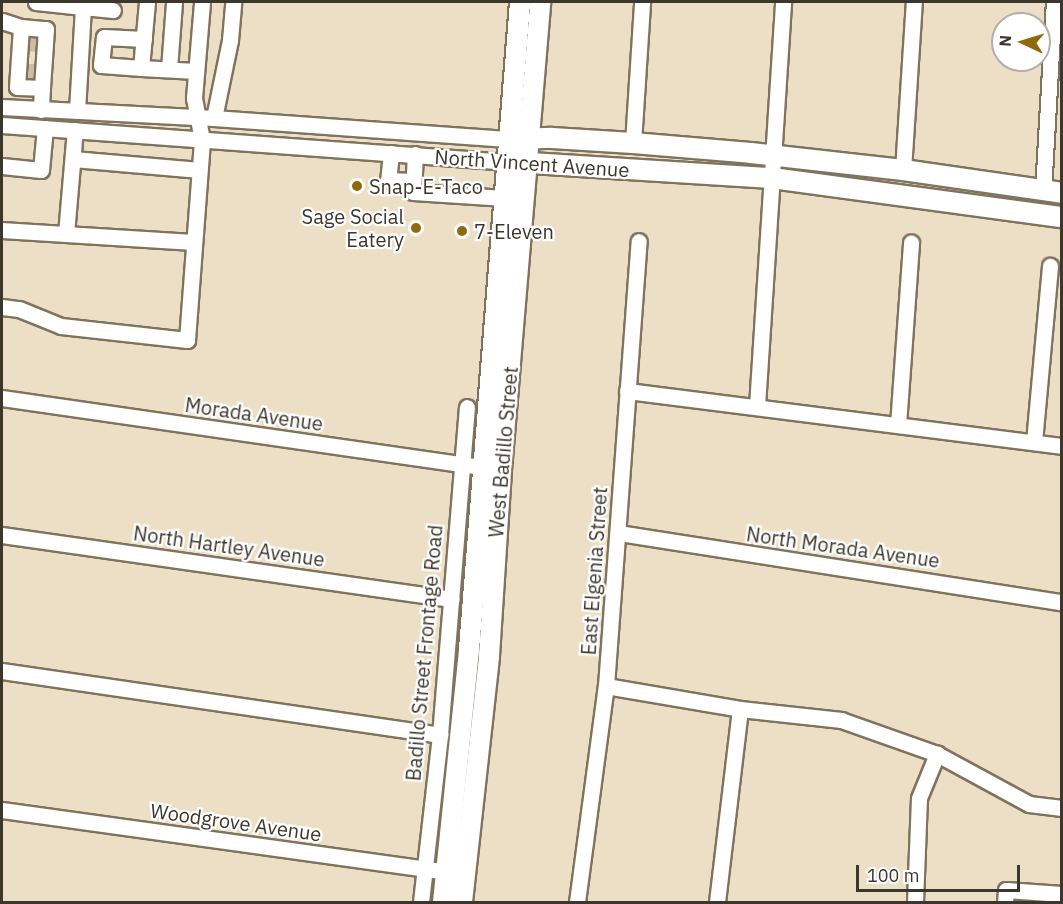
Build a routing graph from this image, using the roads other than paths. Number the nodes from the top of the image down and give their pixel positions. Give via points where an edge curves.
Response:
1 (36, 2) edge
2 (147, 2) edge
3 (174, 2) edge
4 (201, 2) edge
5 (232, 2) edge
6 (520, 2) edge
7 (540, 2) edge
8 (642, 2) edge
9 (783, 2) edge
10 (914, 2) edge
11 (1054, 2) edge
12 (83, 7) junction
13 (113, 10) dead end
14 (2, 21) edge
15 (21, 27) junction
16 (144, 39) junction
17 (32, 44) junction
18 (141, 68) junction
19 (170, 69) junction
20 (196, 70) junction
21 (30, 71) junction
22 (42, 88) junction
23 (2, 107) edge
24 (41, 110) junction
25 (77, 111) junction
26 (206, 117) junction
27 (2, 125) edge
28 (45, 128) junction
29 (75, 130) junction
30 (519, 139) junction
31 (202, 140) junction
32 (633, 143) junction
33 (391, 153) junction
34 (415, 154) junction
35 (774, 156) junction
36 (73, 159) junction
37 (517, 162) junction
38 (2, 166) edge
39 (200, 170) junction
40 (903, 170) junction
41 (772, 178) junction
42 (413, 181) junction
43 (1052, 192) edge
44 (505, 198) junction
45 (1062, 217) edge
46 (2, 230) edge
47 (66, 234) junction
48 (639, 241) dead end
49 (194, 242) junction
50 (910, 242) dead end
51 (1050, 266) dead end
52 (2, 307) edge
53 (627, 391) junction
54 (2, 398) edge
55 (757, 406) junction
56 (467, 407) dead end
57 (898, 426) junction
58 (1034, 442) junction
59 (1062, 446) edge
60 (461, 465) junction
61 (492, 469) junction
62 (619, 533) junction
63 (2, 535) edge
64 (451, 599) junction
65 (1062, 602) edge
66 (2, 671) edge
67 (606, 686) junction
68 (740, 710) junction
69 (440, 735) junction
70 (937, 754) junction
71 (1062, 808) edge
72 (2, 810) edge
73 (425, 870) junction
74 (456, 873) junction
75 (1062, 894) edge
76 (1042, 898) edge
77 (421, 903) edge
78 (443, 903) edge
79 (462, 903) edge
80 (577, 903) edge
81 (717, 903) edge
82 (915, 903) edge
83 (1005, 903) edge

1 - 12 street
2 - 16 street
3 - 19 street
4 - 20 street
5 - 26 street via 230,40
6 - 30 main road, West Badillo Street
7 - 30 main road, West Badillo Street
8 - 32 street
9 - 35 street
10 - 40 street
11 - 43 street
12 - 13 street
12 - 25 street
14 - 15 street
15 - 17 street
15 - 17 street via 46,29
16 - 18 street
16 - 18 street via 104,38 101,65
17 - 21 street
17 - 21 street
18 - 19 street
19 - 20 street
20 - 26 street via 194,98
21 - 22 street
21 - 22 street via 17,87
22 - 24 street
23 - 24 street, North Vincent Avenue
24 - 25 street, North Vincent Avenue
25 - 26 street, North Vincent Avenue
26 - 30 street, North Vincent Avenue
26 - 31 street
27 - 28 street, North Vincent Avenue
28 - 29 street, North Vincent Avenue
28 - 38 street via 41,170
29 - 31 street, North Vincent Avenue
29 - 36 street
30 - 32 main road, North Vincent Avenue
30 - 37 main road, West Badillo Street
31 - 33 street, North Vincent Avenue
31 - 39 street
32 - 35 main road, North Vincent Avenue
33 - 34 street, North Vincent Avenue
33 - 42 street via 388,180
34 - 37 street, North Vincent Avenue
34 - 42 street
35 - 40 main road, North Vincent Avenue
35 - 41 street
36 - 39 street
36 - 47 street
37 - 41 main road, North Vincent Avenue
37 - 44 main road, West Badillo Street
37 - 61 main road, West Badillo Street
39 - 49 street
40 - 43 main road, North Vincent Avenue
41 - 45 main road, North Vincent Avenue
41 - 55 street
42 - 44 street via 413,192
44 - 61 main road, West Badillo Street
46 - 47 street
47 - 49 street
48 - 53 street, East Elgenia Street
49 - 52 street via 188,340 61,326 19,309
50 - 57 street
51 - 58 street
53 - 55 street
53 - 62 street, East Elgenia Street
54 - 60 street, Morada Avenue
55 - 57 street
56 - 60 street, Badillo Street Frontage Road
57 - 58 street
58 - 59 street
60 - 61 street, Morada Avenue
60 - 64 street, Badillo Street Frontage Road
61 - 74 main road, West Badillo Street via 489,656
62 - 65 street, North Morada Avenue
62 - 67 street, East Elgenia Street
63 - 64 street, North Hartley Avenue
64 - 69 street, Badillo Street Frontage Road
66 - 69 street
67 - 68 street
67 - 80 street, East Elgenia Street
68 - 70 street via 841,720
68 - 81 street
69 - 73 street, Badillo Street Frontage Road
70 - 71 street via 1029,804
70 - 82 street via 919,798
72 - 73 street, Woodgrove Avenue
73 - 74 street, Woodgrove Avenue
73 - 77 street, Badillo Street Frontage Road
74 - 78 main road, West Badillo Street
74 - 79 main road, West Badillo Street
75 - 76 street
76 - 83 street via 1006,890

